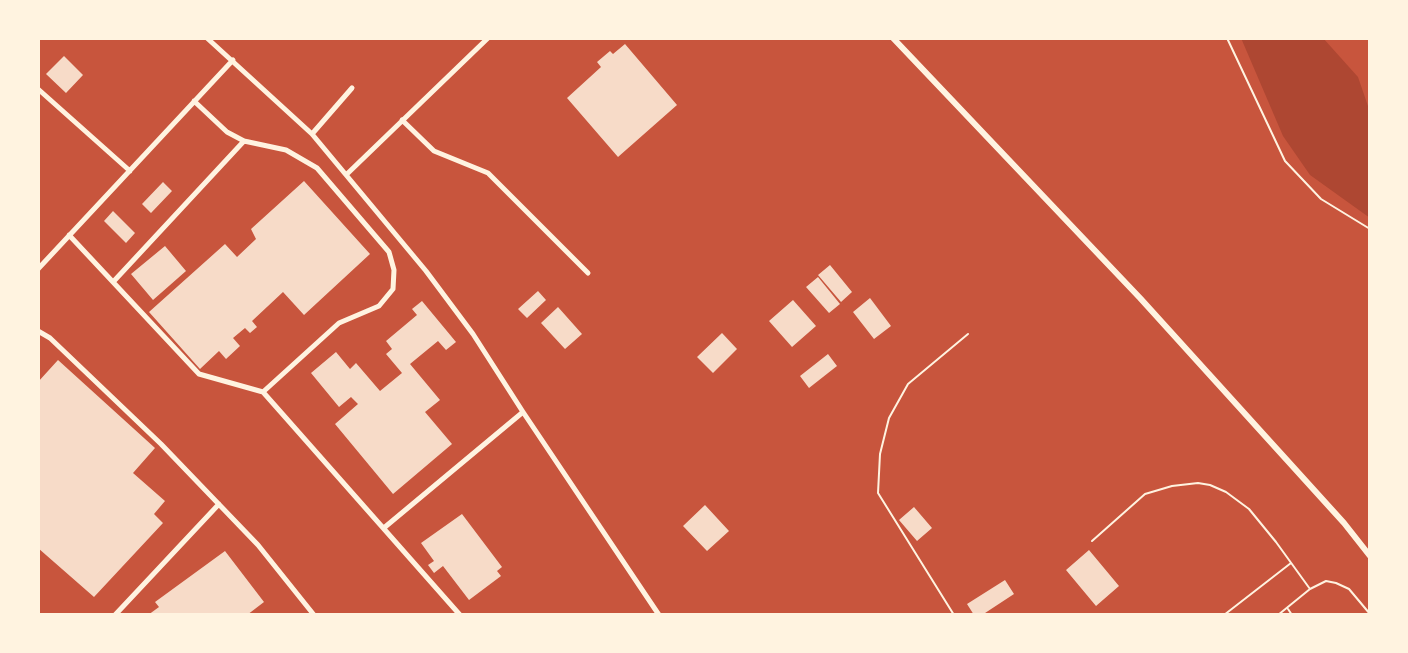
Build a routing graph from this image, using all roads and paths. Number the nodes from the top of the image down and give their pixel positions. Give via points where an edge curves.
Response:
1 (207, 38) edge
2 (488, 38) edge
3 (893, 38) edge
4 (1227, 38) edge
5 (233, 60) junction
6 (352, 88) dead end
7 (38, 89) edge
8 (194, 101) junction
9 (402, 120) junction
10 (312, 134) junction
11 (244, 141) junction
12 (130, 171) junction
13 (347, 174) junction
14 (1370, 229) edge
15 (69, 235) junction
16 (38, 269) edge
17 (588, 273) dead end
18 (114, 281) junction
19 (38, 331) edge
20 (968, 334) dead end
21 (263, 392) junction
22 (523, 412) junction
23 (219, 504) junction
24 (385, 528) junction
25 (1092, 541) dead end
26 (1370, 556) edge
27 (1292, 563) junction
28 (1310, 589) junction
29 (1287, 608) junction
30 (1370, 614) edge
31 (115, 615) edge
32 (314, 615) edge
33 (460, 615) edge
34 (659, 615) edge
35 (954, 615) edge
36 (1224, 615) edge
37 (1278, 615) edge
38 (1292, 615) edge

1 - 5 street
2 - 9 street
3 - 26 street via 1140,298
4 - 14 lane via 1285,161 1321,199
5 - 8 street
5 - 10 street
6 - 10 street
7 - 12 street
8 - 11 street
8 - 12 street
9 - 13 street
9 - 17 street via 434,151 488,173
10 - 13 street
11 - 18 street
11 - 21 street via 286,150 317,168 389,252 394,270 393,289 379,306 339,323
12 - 15 street
13 - 22 street via 464,322
15 - 16 street
15 - 18 street
18 - 21 street via 199,374
19 - 23 street
20 - 35 lane via 908,384 889,418 878,480 878,493
21 - 24 street
22 - 24 street
22 - 34 street
23 - 31 street
23 - 32 street
24 - 33 street
25 - 27 lane via 1145,494 1198,483 1238,499
27 - 28 lane
27 - 36 lane
28 - 29 lane
28 - 30 lane via 1326,581 1336,583 1349,589
29 - 37 lane
29 - 38 lane

